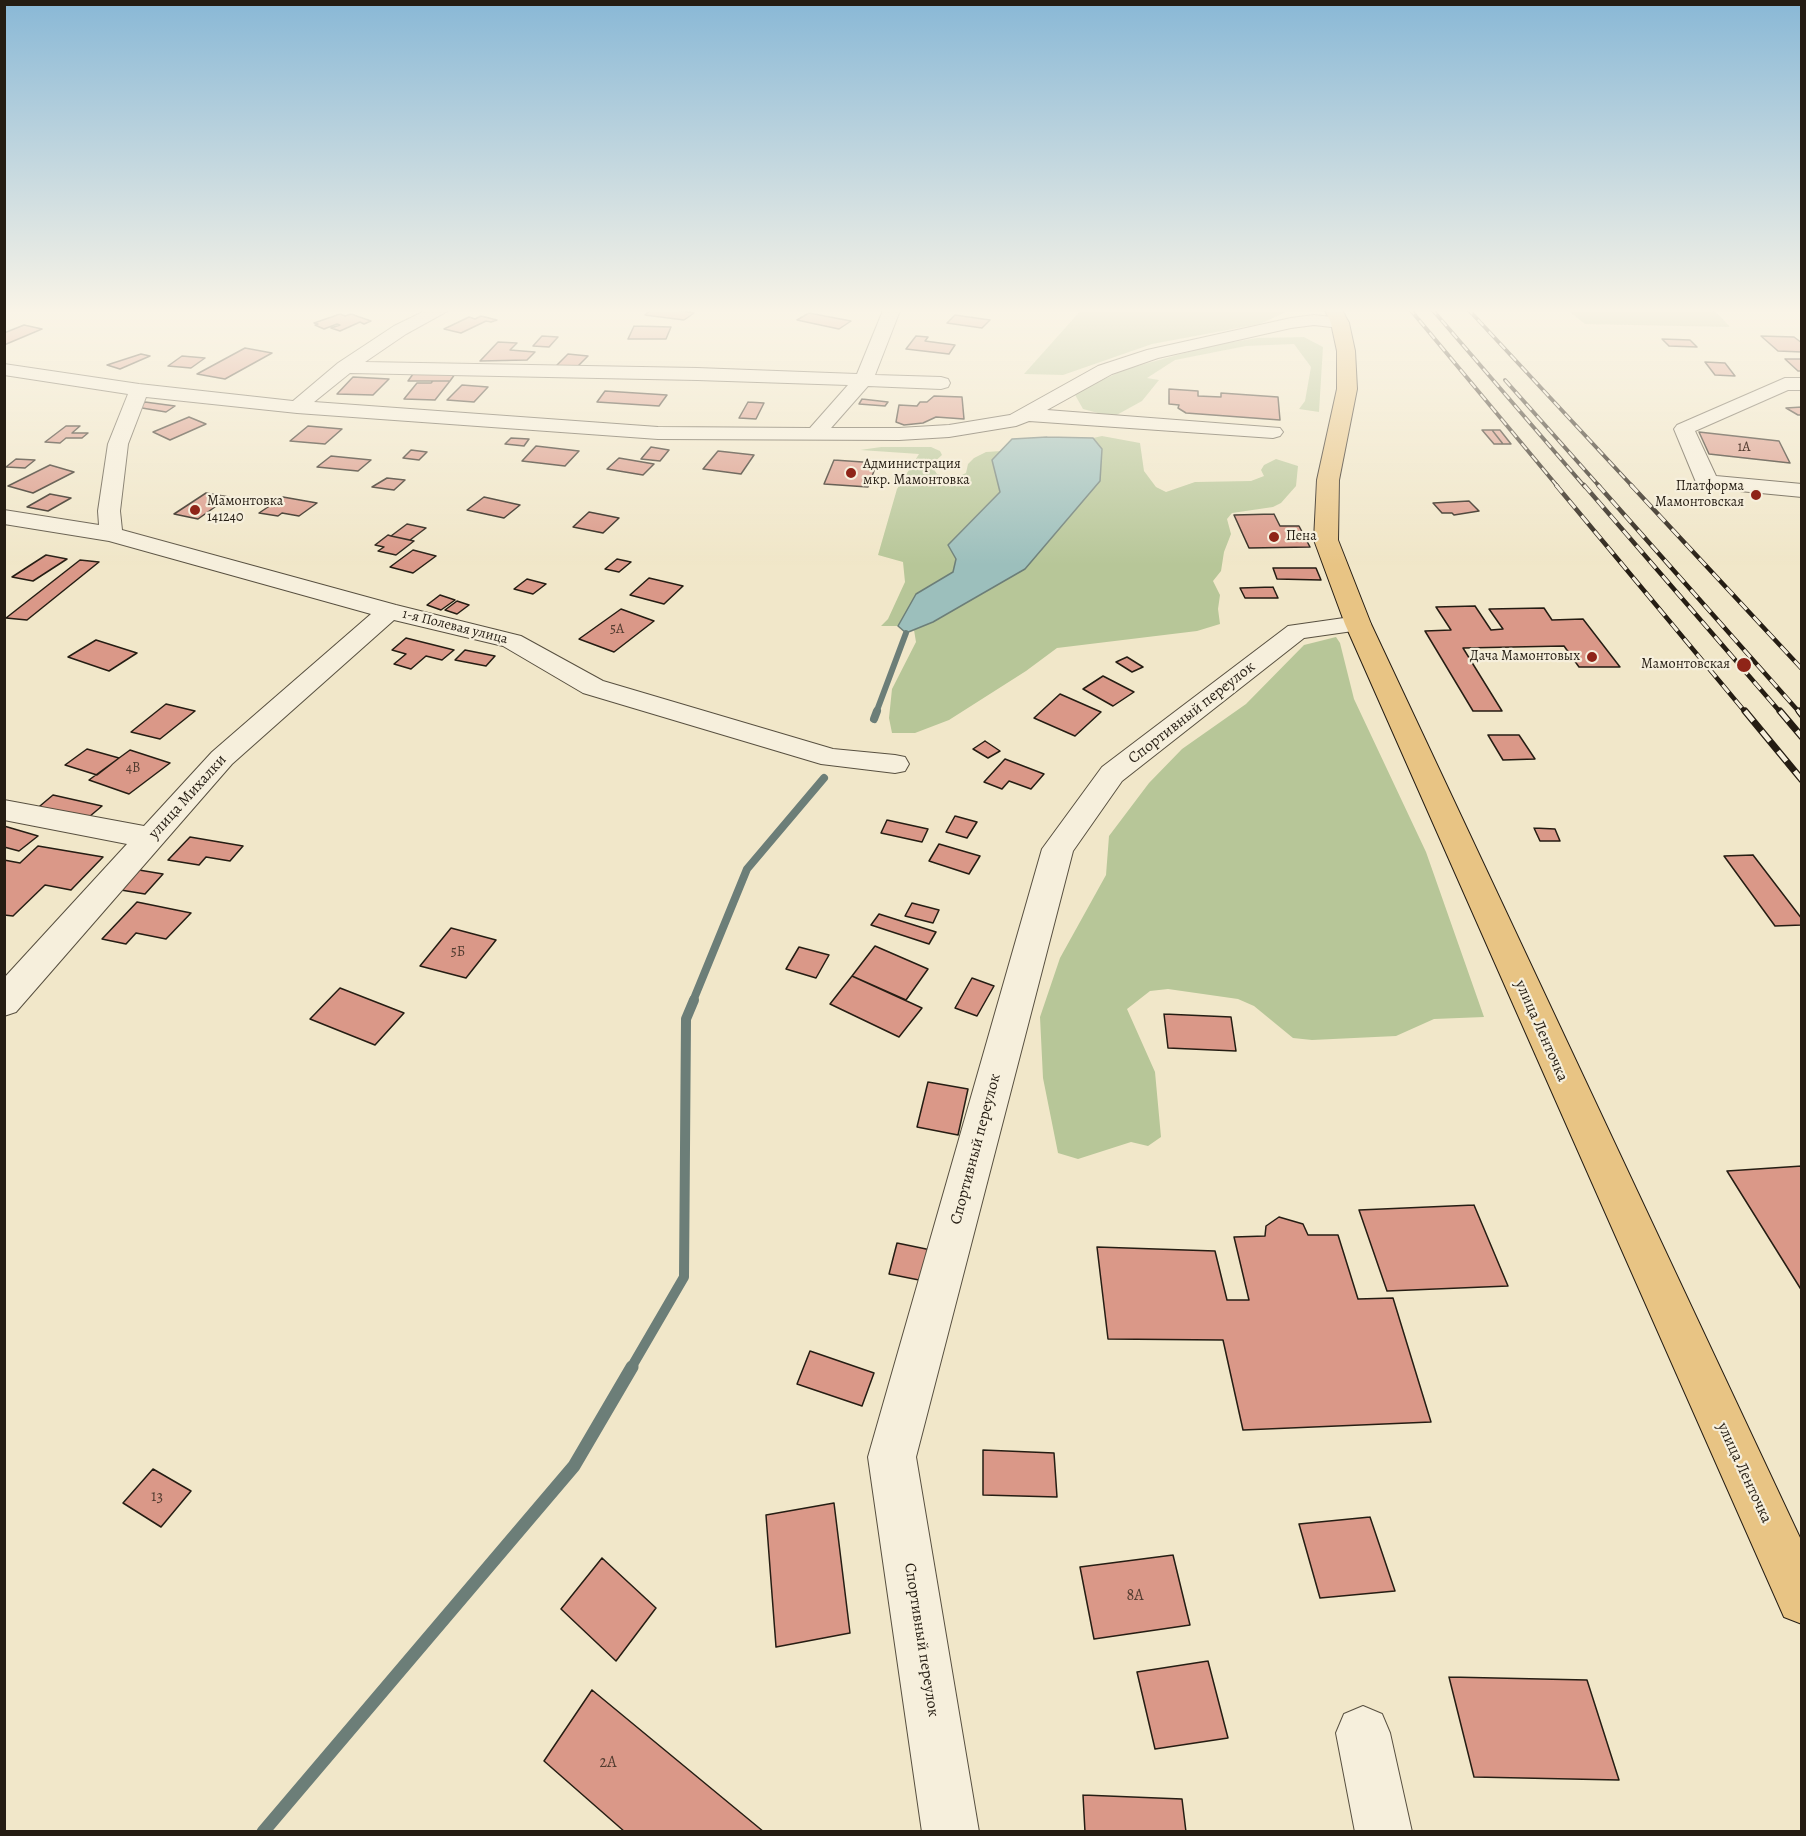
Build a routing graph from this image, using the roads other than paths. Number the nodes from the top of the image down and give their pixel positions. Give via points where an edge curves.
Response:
1 (138, 394) edge
2 (175, 394) edge
3 (312, 394) edge
4 (851, 394) edge
5 (1064, 394) edge
6 (1346, 394) edge
7 (1763, 394) edge
8 (297, 406) junction
9 (1029, 415) junction
10 (1273, 432) dead end
11 (814, 435) junction
12 (1802, 491) edge
13 (4, 518) edge
14 (111, 534) junction
15 (389, 610) junction
16 (1358, 624) junction
17 (895, 764) dead end
18 (4, 810) edge
19 (151, 838) junction
20 (4, 1002) edge
21 (1802, 1599) edge
22 (1363, 1733) dead end
23 (951, 1832) edge
24 (1384, 1832) edge

1 - 14 street via 118,444
2 - 8 street
3 - 8 street
4 - 11 street
5 - 9 street
6 - 16 main road, улица Ленточка via 1332,453 1326,540
7 - 12 street via 1684,429 1706,482
8 - 11 street via 658,433
9 - 10 street
9 - 11 street via 1000,424 949,431
13 - 14 street, 1-я Полевая улица
14 - 15 street, 1-я Полевая улица
15 - 17 street, 1-я Полевая улица via 512,641 593,687 831,758
15 - 19 street, улица Михалки via 222,758
16 - 21 main road, улица Ленточка
16 - 23 street, Спортивный переулок via 1297,631 1112,774 1058,849 892,1457
18 - 19 street
19 - 20 street, улица Михалки
22 - 24 street

